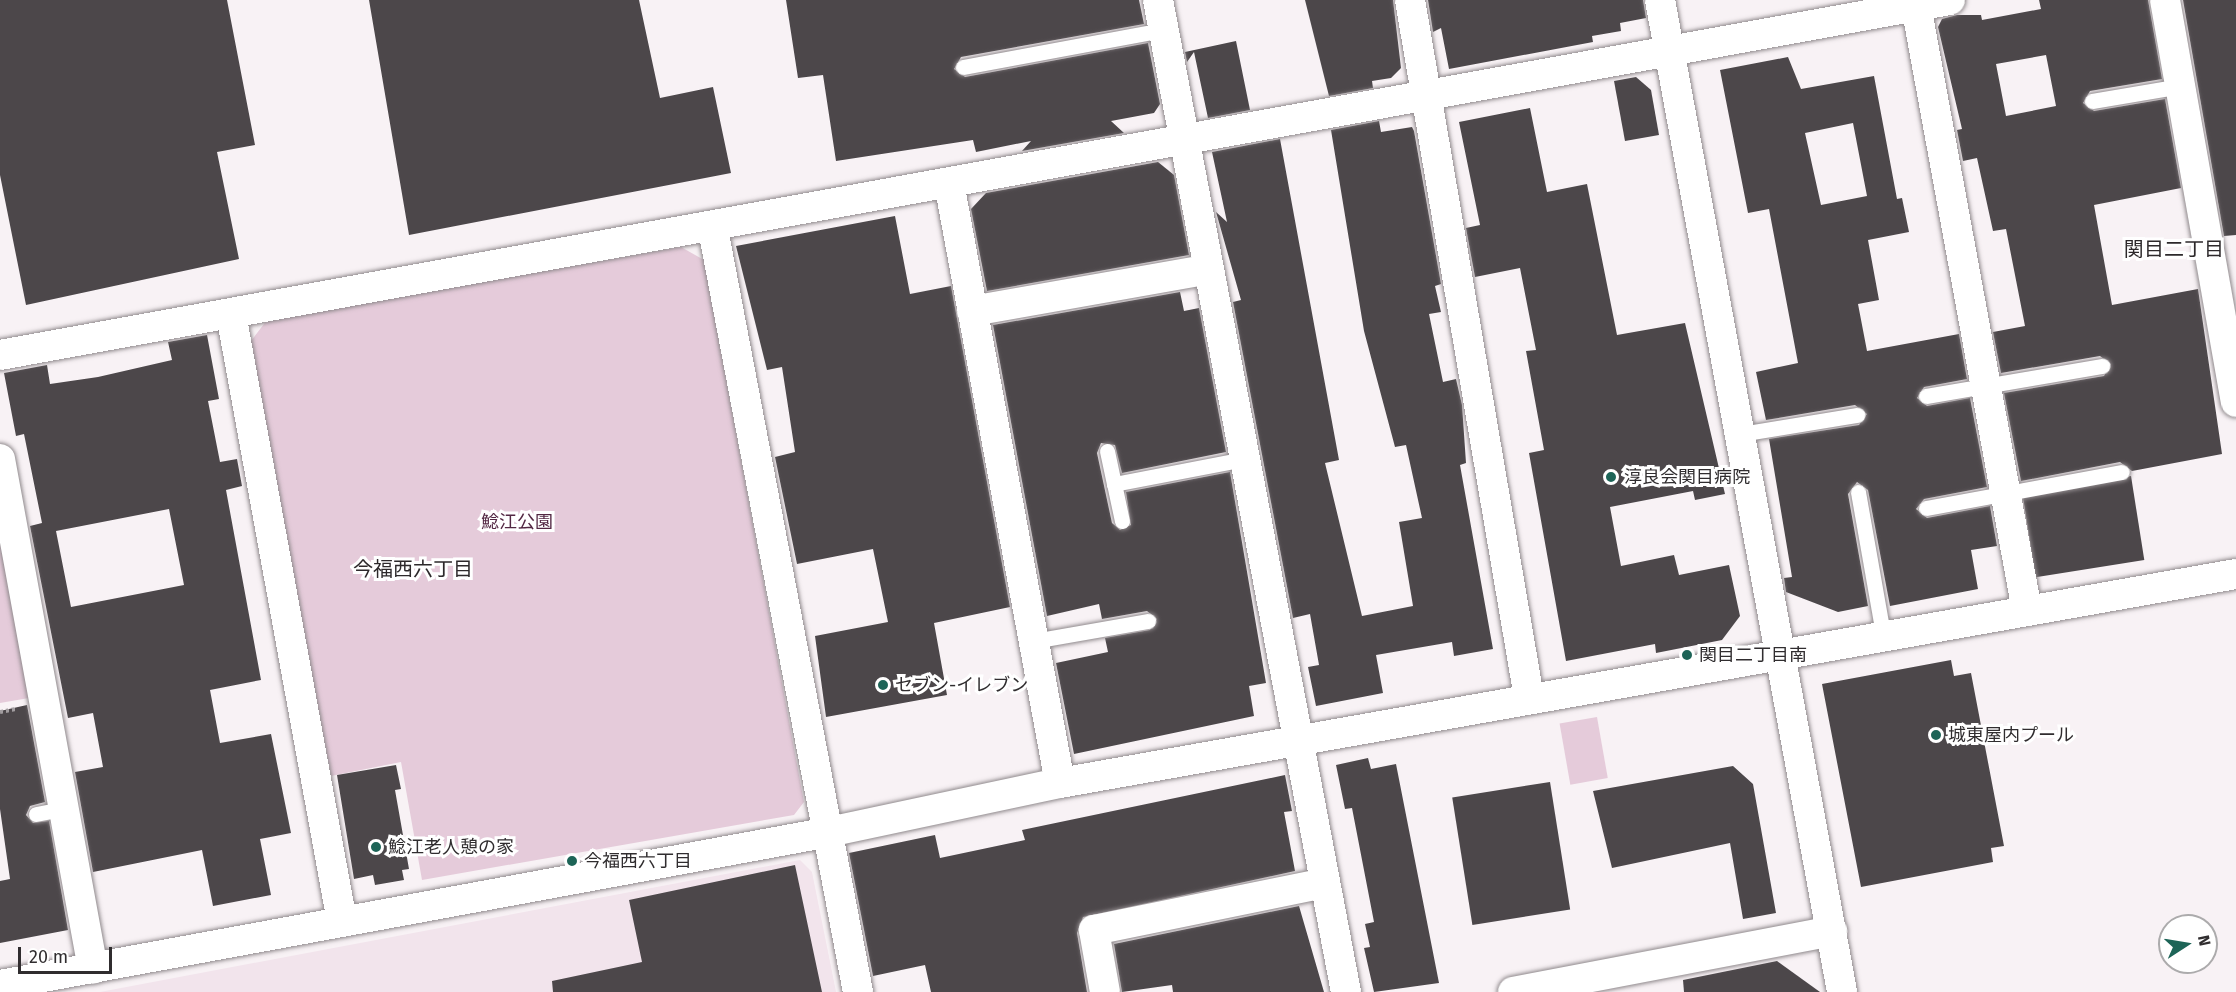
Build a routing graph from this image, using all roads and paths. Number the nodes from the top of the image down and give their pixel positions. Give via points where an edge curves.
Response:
1 (1158, 0) edge
2 (1410, 0) edge
3 (1660, 0) edge
4 (1950, 0) edge
5 (2166, 0) edge
6 (1916, 3) edge
7 (1164, 30) junction
8 (1670, 53) junction
9 (963, 67) dead end
10 (2181, 86) junction
11 (1426, 93) junction
12 (2092, 101) dead end
13 (1184, 140) junction
14 (949, 183) junction
15 (713, 229) junction
16 (1205, 270) junction
17 (972, 311) junction
18 (231, 314) junction
19 (0, 355) edge
20 (2233, 357) edge
21 (2102, 366) dead end
22 (1987, 386) junction
23 (1926, 396) dead end
24 (2236, 402) edge
25 (1857, 415) dead end
26 (1741, 434) junction
27 (1107, 450) dead end
28 (0, 459) edge
29 (1244, 459) junction
30 (2122, 472) dead end
31 (1114, 484) junction
32 (1858, 492) dead end
33 (2004, 494) junction
34 (1926, 507) dead end
35 (1122, 520) dead end
36 (2236, 574) edge
37 (2027, 611) junction
38 (1148, 621) dead end
39 (1884, 639) junction
40 (1033, 641) junction
41 (1779, 658) junction
42 (1529, 698) junction
43 (1298, 741) junction
44 (1060, 783) junction
45 (66, 808) junction
46 (36, 814) dead end
47 (824, 833) junction
48 (1324, 883) junction
49 (342, 922) junction
50 (1832, 932) junction
51 (93, 969) junction
52 (0, 985) edge
53 (1531, 990) edge
54 (858, 992) edge
55 (1105, 992) edge
56 (1346, 992) edge
57 (1842, 992) edge

1 - 7 street
2 - 11 street
3 - 8 street
4 - 6 street
5 - 10 street
6 - 8 street
6 - 22 street
7 - 9 lane
7 - 13 street
8 - 11 street
8 - 26 street
10 - 12 lane
10 - 20 street
11 - 13 street
11 - 42 street
13 - 14 street
13 - 16 street
14 - 15 street
14 - 17 street
15 - 18 street
15 - 47 street
16 - 17 street
16 - 29 street
17 - 40 street
18 - 19 street
18 - 49 street
20 - 24 street
21 - 22 lane
22 - 23 lane
22 - 33 street
25 - 26 lane
26 - 41 street
27 - 31 lane
28 - 45 street
29 - 31 lane
29 - 43 street
30 - 33 lane
31 - 35 lane
32 - 39 lane
33 - 34 lane
33 - 37 street
36 - 37 street
37 - 39 street
38 - 40 lane
39 - 41 street
40 - 44 street
41 - 42 street
41 - 50 street
42 - 43 street
43 - 44 street
43 - 48 street
44 - 47 street
45 - 46 lane
45 - 51 street
47 - 49 street
47 - 54 street
48 - 55 street via 1094,930
48 - 56 street
49 - 51 street
50 - 53 street
50 - 57 street
51 - 52 street

